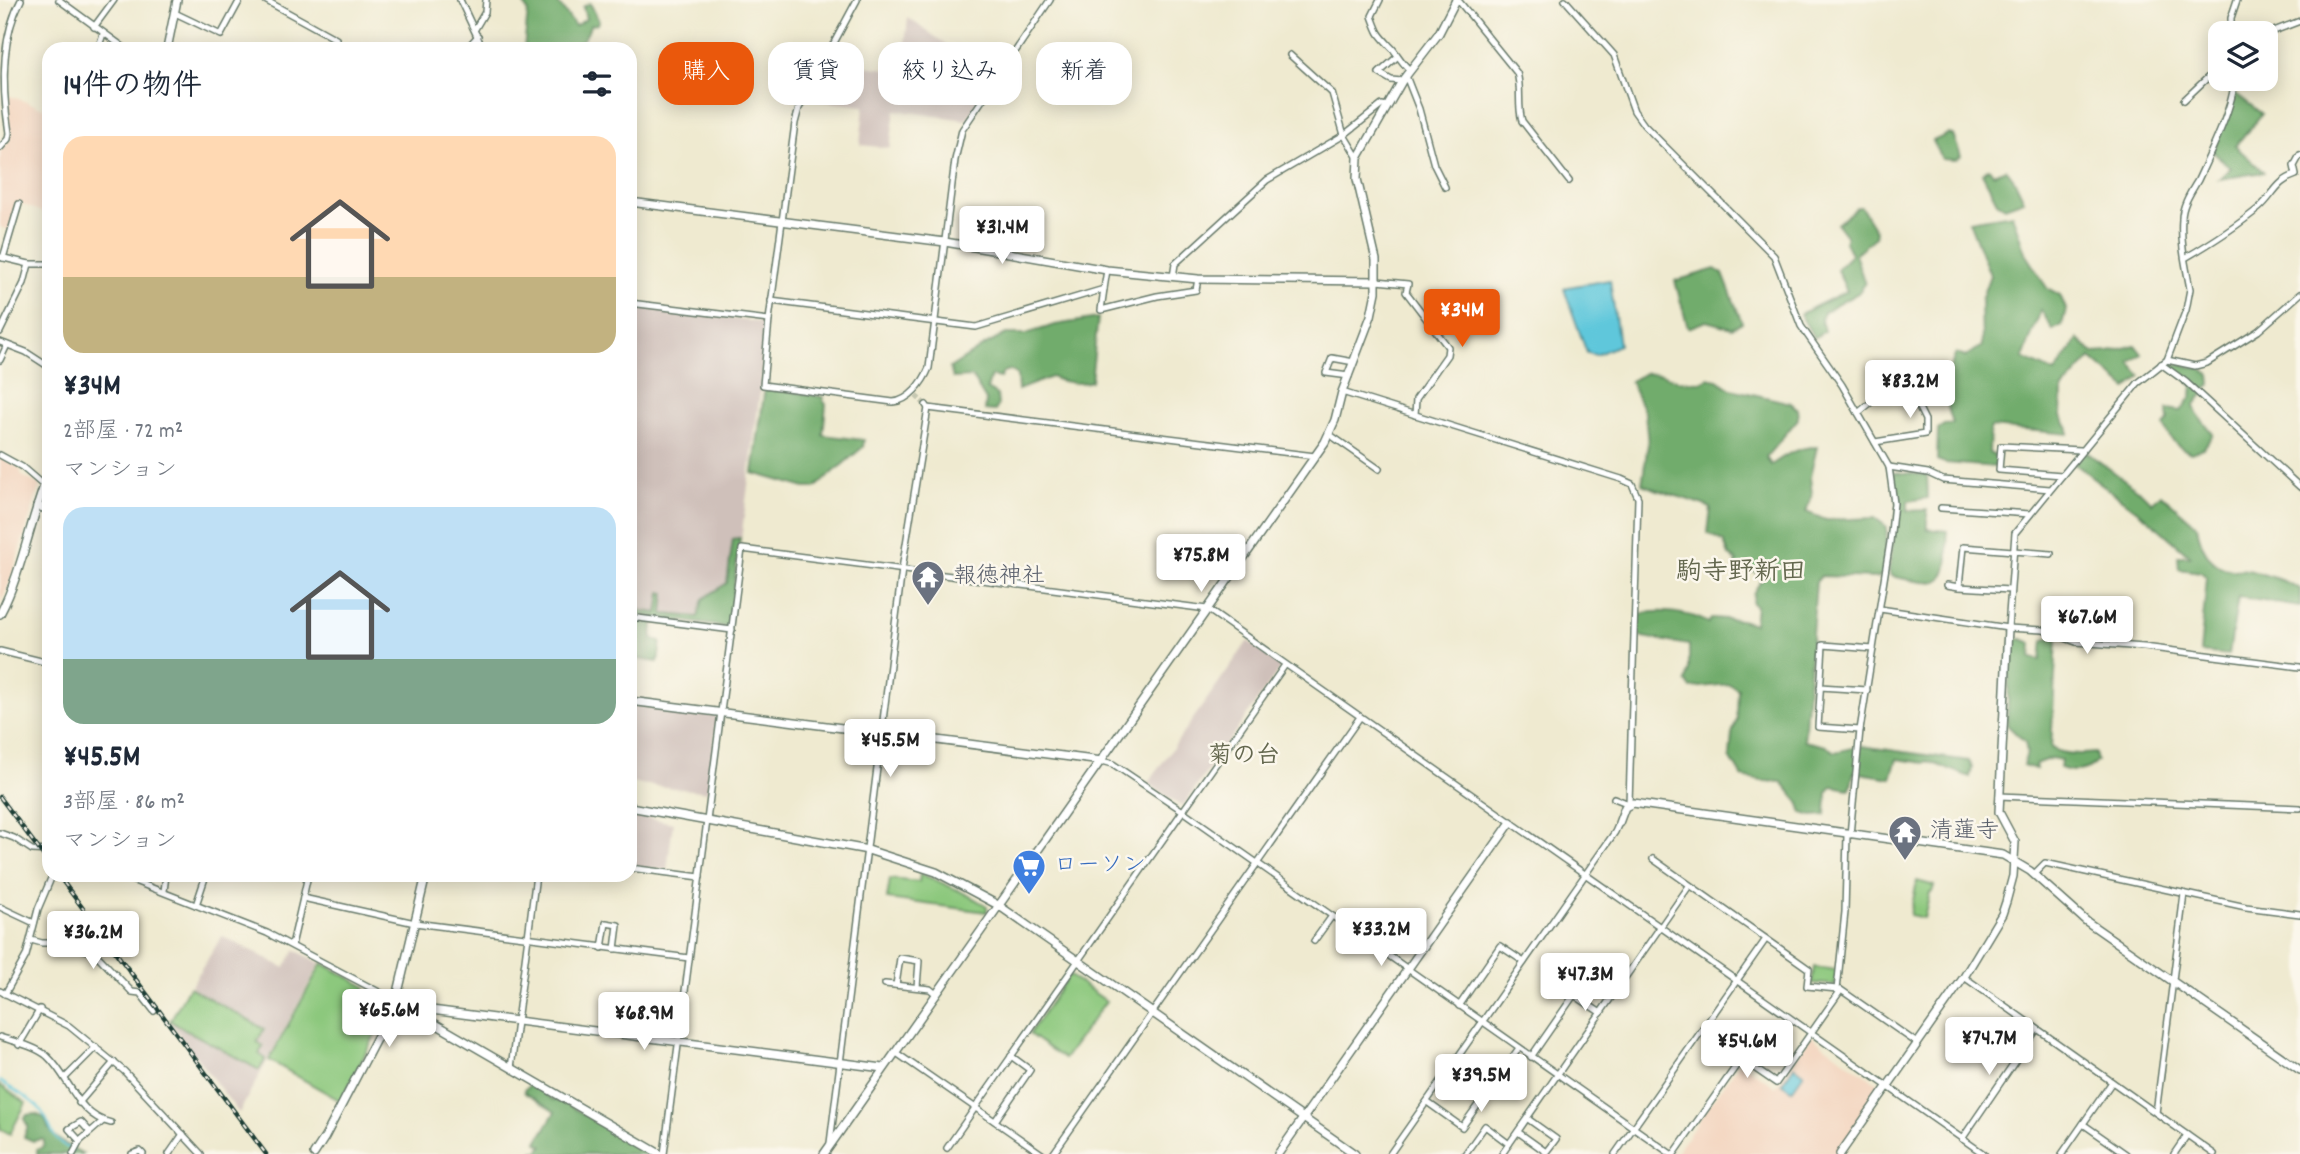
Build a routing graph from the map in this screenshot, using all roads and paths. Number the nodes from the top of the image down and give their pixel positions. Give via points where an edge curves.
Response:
1 (21, 0) edge
2 (59, 0) edge
3 (114, 0) edge
4 (177, 0) edge
5 (240, 0) edge
6 (264, 0) edge
7 (460, 0) edge
8 (486, 0) edge
9 (857, 0) edge
10 (1050, 0) edge
11 (1380, 0) edge
12 (1457, 0) edge
13 (1565, 0) edge
14 (2237, 0) edge
15 (175, 13) junction
16 (2231, 21) edge
17 (2300, 21) edge
18 (94, 27) junction
19 (474, 29) junction
20 (2278, 29) edge
21 (103, 34) junction
22 (478, 36) junction
23 (100, 42) edge
24 (115, 42) edge
25 (169, 42) edge
26 (334, 42) edge
27 (472, 42) edge
28 (480, 42) edge
29 (1290, 55) dead end
30 (1397, 57) junction
31 (1406, 76) junction
32 (2208, 77) edge
33 (2233, 91) edge
34 (2184, 100) dead end
35 (1387, 106) junction
36 (1343, 135) junction
37 (0, 148) edge
38 (2300, 155) edge
39 (1358, 158) junction
40 (2298, 175) edge
41 (1569, 181) dead end
42 (1446, 187) dead end
43 (637, 203) edge
44 (19, 204) dead end
45 (782, 222) junction
46 (945, 242) junction
47 (1, 258) edge
48 (2185, 258) junction
49 (29, 264) junction
50 (42, 264) edge
51 (1107, 270) junction
52 (1174, 277) junction
53 (1198, 279) junction
54 (1377, 281) junction
55 (1104, 289) junction
56 (2300, 295) edge
57 (771, 301) junction
58 (637, 304) edge
59 (769, 320) junction
60 (935, 322) junction
61 (0, 332) edge
62 (4, 344) edge
63 (0, 360) edge
64 (42, 362) edge
65 (1354, 362) junction
66 (2164, 362) junction
67 (1349, 376) junction
68 (1342, 392) junction
69 (1858, 412) junction
70 (1415, 415) junction
71 (1329, 434) junction
72 (1875, 442) junction
73 (2082, 450) junction
74 (0, 455) edge
75 (1315, 456) junction
76 (1889, 467) junction
77 (1379, 469) dead end
78 (2062, 475) junction
79 (42, 484) edge
80 (2300, 487) edge
81 (2050, 489) junction
82 (42, 492) edge
83 (37, 506) junction
84 (42, 508) edge
85 (1941, 508) dead end
86 (2030, 514) junction
87 (2012, 550) junction
88 (2051, 554) dead end
89 (902, 569) junction
90 (1947, 585) dead end
91 (1959, 587) junction
92 (2010, 590) junction
93 (1207, 609) junction
94 (1880, 609) junction
95 (0, 614) edge
96 (637, 618) edge
97 (2008, 628) junction
98 (732, 630) junction
99 (1873, 649) junction
100 (0, 651) edge
101 (42, 661) edge
102 (1286, 664) junction
103 (2300, 667) edge
104 (1820, 687) junction
105 (1867, 690) junction
106 (637, 702) edge
107 (721, 713) junction
108 (1360, 717) junction
109 (1860, 730) junction
110 (883, 734) junction
111 (1102, 761) junction
112 (1999, 796) junction
113 (1614, 797) dead end
114 (1629, 804) junction
115 (637, 808) edge
116 (2300, 808) edge
117 (1182, 811) junction
118 (707, 821) junction
119 (1511, 822) junction
120 (1619, 823) joint
121 (0, 833) edge
122 (1849, 835) junction
123 (869, 850) junction
124 (42, 851) edge
125 (1653, 859) dead end
126 (2013, 860) junction
127 (1256, 864) junction
128 (637, 869) edge
129 (2032, 873) junction
130 (1585, 875) junction
131 (2013, 876) junction
132 (700, 877) junction
133 (50, 882) edge
134 (139, 882) edge
135 (165, 882) edge
136 (204, 882) edge
137 (306, 882) edge
138 (424, 882) edge
139 (535, 882) edge
140 (1689, 886) junction
141 (164, 891) junction
142 (2184, 894) junction
143 (303, 898) junction
144 (196, 905) junction
145 (998, 905) junction
146 (0, 908) edge
147 (2300, 914) edge
148 (1332, 916) junction
149 (34, 923) junction
150 (415, 923) junction
151 (1661, 927) junction
152 (527, 938) junction
153 (1766, 939) junction
154 (30, 940) junction
155 (1314, 941) dead end
156 (292, 945) junction
157 (602, 948) junction
158 (615, 949) junction
159 (689, 958) junction
160 (1078, 960) junction
161 (1524, 962) junction
162 (1407, 970) junction
163 (1964, 977) junction
164 (1736, 980) junction
165 (2173, 981) junction
166 (885, 984) dead end
167 (896, 985) junction
168 (917, 987) junction
169 (1839, 990) junction
170 (3, 993) edge
171 (936, 994) junction
172 (396, 1001) junction
173 (1459, 1006) junction
174 (408, 1007) junction
175 (40, 1009) junction
176 (154, 1012) dead end
177 (1153, 1012) junction
178 (1601, 1013) junction
179 (516, 1022) junction
180 (1482, 1023) junction
181 (2037, 1029) junction
182 (1811, 1033) junction
183 (0, 1037) edge
184 (679, 1042) junction
185 (1917, 1043) junction
186 (19, 1045) junction
187 (96, 1047) junction
188 (1519, 1048) junction
189 (895, 1052) junction
190 (1011, 1056) junction
191 (1531, 1057) junction
192 (114, 1062) junction
193 (841, 1062) junction
194 (883, 1068) junction
195 (511, 1069) junction
196 (2300, 1070) edge
197 (1558, 1075) junction
198 (66, 1077) junction
199 (2112, 1082) junction
200 (1888, 1087) junction
201 (1427, 1102) junction
202 (79, 1103) junction
203 (975, 1107) junction
204 (2156, 1113) junction
205 (1303, 1118) junction
206 (1528, 1119) junction
207 (103, 1121) junction
208 (995, 1121) junction
209 (111, 1123) dead end
210 (2082, 1124) junction
211 (1633, 1128) junction
212 (90, 1132) junction
213 (1518, 1132) junction
214 (183, 1135) junction
215 (2187, 1135) junction
216 (1962, 1139) junction
217 (80, 1141) junction
218 (1509, 1144) junction
219 (947, 1148) dead end
220 (827, 1150) edge
221 (73, 1154) edge
222 (132, 1154) edge
223 (143, 1154) edge
224 (169, 1154) edge
225 (201, 1154) edge
226 (314, 1154) edge
227 (662, 1154) edge
228 (1042, 1154) edge
229 (1053, 1154) edge
230 (1278, 1154) edge
231 (1355, 1154) edge
232 (1390, 1154) edge
233 (1465, 1154) edge
234 (1502, 1154) edge
235 (1615, 1154) edge
236 (1672, 1154) edge
237 (1840, 1154) edge
238 (1984, 1154) edge
239 (2062, 1154) edge
240 (2126, 1154) edge
241 (2174, 1154) edge
242 (2214, 1154) edge

1 - 37 street via 10,26 4,61 9,133
2 - 18 street
3 - 18 street
4 - 15 street
5 - 15 street via 220,35
6 - 26 street via 336,39
7 - 19 street
8 - 19 street via 485,12
9 - 45 street via 799,108
10 - 46 street via 962,130
11 - 30 street via 1372,16 1380,37
12 - 31 street
12 - 41 street via 1517,74 1522,121
13 - 69 street via 1614,55 1634,111 1644,125 1774,256 1796,315
14 - 16 street
15 - 25 street
17 - 20 street
18 - 21 street
19 - 22 street
21 - 23 street
21 - 24 street
22 - 27 street
22 - 28 street
29 - 36 street via 1332,93
30 - 31 street
30 - 31 street via 1379,73 1391,80
31 - 35 street
31 - 42 street via 1434,165
32 - 34 street
33 - 48 street via 2185,205
35 - 36 street via 1382,105
35 - 39 street
36 - 39 street
36 - 52 street via 1250,194 1175,264
38 - 40 street via 2294,166
39 - 54 street via 1357,179
40 - 48 street via 2283,180 2262,205
43 - 45 street
44 - 47 street
45 - 46 street
45 - 57 street
46 - 51 street
46 - 60 street
47 - 49 street
48 - 66 street via 2189,301
49 - 50 street
49 - 61 street
51 - 52 street
51 - 55 street
52 - 53 street
53 - 54 street
53 - 55 street via 1196,290 1101,310
54 - 65 street via 1374,306
54 - 70 street via 1408,284 1406,292 1448,347 1416,399
55 - 60 street via 985,326
56 - 66 street via 2258,331 2207,363
57 - 59 street
57 - 60 street
58 - 59 street
59 - 60 street via 763,385 892,402 914,394 929,368
61 - 62 street
62 - 63 street
62 - 64 street
65 - 67 street
65 - 67 street via 1332,358 1326,373
66 - 73 street via 2138,383
66 - 80 street
67 - 68 street
68 - 70 street
68 - 71 street
69 - 72 street
69 - 72 street via 1903,376 1925,420 1925,434
70 - 114 street via 1621,478 1635,488
71 - 75 street
71 - 77 street
72 - 76 street
73 - 78 street
73 - 78 street via 2001,446 1999,470
74 - 79 street
75 - 89 street via 927,407
75 - 93 street
76 - 81 street via 1943,480
76 - 94 street via 1894,503
78 - 81 street
81 - 86 street
82 - 83 street
83 - 84 street
83 - 95 street
85 - 86 street
86 - 87 street via 2015,533
87 - 88 street
87 - 91 street via 1963,547
87 - 92 street
89 - 93 street
89 - 98 street via 742,549
89 - 110 street
90 - 91 street
91 - 92 street
92 - 97 street
93 - 102 street
93 - 111 street
94 - 97 street
94 - 99 street
96 - 98 street
97 - 103 street via 2043,630 2076,642
97 - 112 street
98 - 107 street
99 - 104 street via 1823,645
99 - 105 street
100 - 101 street
102 - 108 street
102 - 117 street
104 - 105 street
104 - 109 street via 1818,727
105 - 109 street
106 - 107 street
107 - 110 street
107 - 118 street
108 - 119 street
108 - 127 street
109 - 122 street
110 - 111 street
110 - 123 street
111 - 117 street
111 - 145 street
112 - 116 street
112 - 126 street via 1999,812 2015,842
113 - 114 street
114 - 120 street
114 - 122 street
115 - 118 street
117 - 127 street
117 - 160 street
118 - 123 street
118 - 132 street
119 - 130 street
119 - 162 street
120 - 130 street
121 - 124 street
122 - 126 street via 1988,852
122 - 169 street
123 - 145 street via 936,872
123 - 193 street
125 - 140 street
126 - 129 street
126 - 131 street
127 - 148 street
127 - 177 street
128 - 132 street
129 - 131 street
129 - 142 street via 2045,863
129 - 165 street via 2087,921
130 - 151 street
130 - 161 street
131 - 163 street via 2002,914
132 - 159 street
133 - 149 street
134 - 141 street
135 - 141 street
136 - 144 street
137 - 143 street
138 - 150 street
139 - 152 street
140 - 151 street
140 - 153 street
141 - 144 street
142 - 147 street
142 - 165 street
143 - 150 street
143 - 156 street
144 - 156 street
145 - 160 street
145 - 171 street
146 - 149 street
148 - 155 street
148 - 162 street
149 - 154 street
150 - 152 street
150 - 172 street
151 - 164 street
151 - 178 street
152 - 157 street
152 - 179 street
153 - 164 street
153 - 169 street via 1809,969 1807,986
154 - 170 street via 26,956
154 - 176 street via 64,943 95,953 132,992 140,993
156 - 172 street
157 - 158 street
157 - 158 street via 606,923 618,925
158 - 159 street
159 - 184 street
160 - 177 street
160 - 190 street
161 - 173 street via 1500,946
161 - 180 street
162 - 173 street
162 - 205 street
163 - 181 street
163 - 185 street
164 - 182 street
164 - 211 street
165 - 196 street
165 - 204 street
166 - 167 street
167 - 168 street
167 - 168 street via 900,957 919,961
168 - 171 street
169 - 182 street
169 - 185 street
170 - 175 street
171 - 189 street
172 - 174 street
172 - 226 street
173 - 180 street
174 - 179 street
174 - 195 street
175 - 186 street
175 - 187 street
177 - 205 street
177 - 229 street
178 - 191 street via 1574,995
178 - 197 street
179 - 184 street
179 - 195 street
180 - 188 street
180 - 201 street
181 - 199 street
181 - 216 street
182 - 200 street
182 - 236 street via 1776,1083 1741,1059
183 - 186 street
184 - 193 street
184 - 227 street
185 - 200 street
186 - 198 street via 38,1050
187 - 192 street
187 - 198 street
188 - 191 street
188 - 201 street via 1462,1127
189 - 194 street
189 - 203 street
190 - 203 street
190 - 208 street via 1030,1070
191 - 197 street
192 - 202 street
192 - 214 street
193 - 194 street
193 - 220 street
194 - 220 street
195 - 227 street
197 - 206 street
197 - 211 street
198 - 202 street
199 - 204 street
199 - 210 street
200 - 216 street
200 - 237 street
201 - 232 street
202 - 207 street
203 - 208 street
203 - 219 street
204 - 215 street
205 - 230 street
205 - 231 street
206 - 213 street
206 - 213 street via 1556,1139 1546,1153
207 - 209 street
207 - 212 street
208 - 228 street
210 - 239 street
210 - 240 street
211 - 235 street
211 - 236 street
212 - 217 street
212 - 217 street via 81,1122 69,1129
213 - 218 street
214 - 224 street
214 - 225 street
215 - 241 street
215 - 242 street
216 - 238 street
217 - 221 street
218 - 233 street via 1485,1126
218 - 234 street
222 - 223 street

